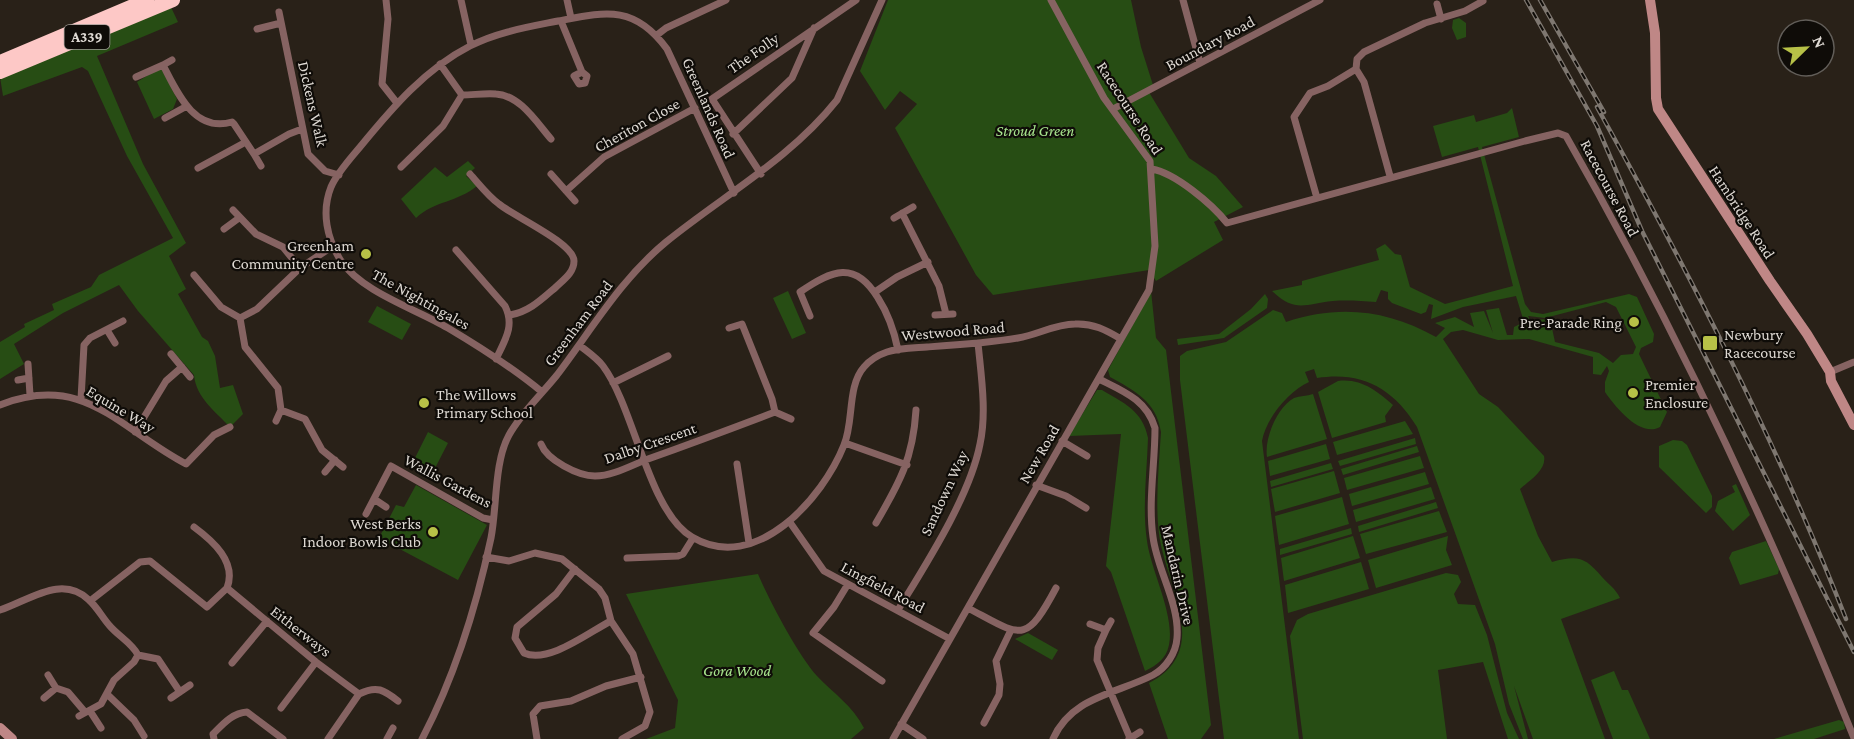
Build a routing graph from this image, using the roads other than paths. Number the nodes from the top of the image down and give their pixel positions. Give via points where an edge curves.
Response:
1 (147, 0) edge
2 (173, 0) edge
3 (386, 0) edge
4 (460, 0) edge
5 (567, 0) edge
6 (726, 0) edge
7 (856, 0) edge
8 (882, 0) edge
9 (1051, 0) edge
10 (1183, 0) edge
11 (1320, 0) edge
12 (1650, 0) edge
13 (1483, 1) edge
14 (1309, 3) edge
15 (1437, 4) dead end
16 (279, 12) dead end
17 (571, 18) junction
18 (1442, 19) junction
19 (561, 21) junction
20 (281, 23) junction
21 (814, 28) junction
22 (257, 29) dead end
23 (657, 35) junction
24 (471, 45) junction
25 (172, 60) dead end
26 (0, 62) edge
27 (1200, 63) junction
28 (440, 64) junction
29 (163, 65) junction
30 (1356, 69) junction
31 (0, 72) edge
32 (582, 72) dead end
33 (136, 77) dead end
34 (462, 95) junction
35 (397, 103) junction
36 (187, 106) junction
37 (695, 108) junction
38 (1113, 110) junction
39 (165, 118) dead end
40 (302, 129) junction
41 (733, 134) junction
42 (551, 139) dead end
43 (413, 142) dead end
44 (244, 143) junction
45 (419, 149) junction
46 (254, 154) junction
47 (261, 166) dead end
48 (401, 167) dead end
49 (198, 168) dead end
50 (1152, 169) junction
51 (470, 174) dead end
52 (551, 174) dead end
53 (761, 174) junction
54 (339, 176) junction
55 (1390, 176) junction
56 (566, 191) junction
57 (734, 193) junction
58 (1317, 198) junction
59 (575, 201) dead end
60 (913, 207) dead end
61 (232, 210) dead end
62 (902, 213) junction
63 (239, 218) junction
64 (894, 218) dead end
65 (224, 230) dead end
66 (333, 246) junction
67 (456, 250) dead end
68 (928, 262) junction
69 (300, 268) junction
70 (195, 275) dead end
71 (874, 292) junction
72 (510, 315) junction
73 (935, 315) dead end
74 (810, 316) dead end
75 (240, 318) junction
76 (123, 321) dead end
77 (729, 328) dead end
78 (107, 330) junction
79 (1121, 339) junction
80 (115, 343) dead end
81 (978, 343) junction
82 (579, 345) junction
83 (898, 350) junction
84 (171, 354) dead end
85 (668, 356) dead end
86 (496, 359) junction
87 (1854, 362) edge
88 (28, 364) dead end
89 (182, 367) junction
90 (1830, 372) junction
91 (190, 377) dead end
92 (29, 378) junction
93 (1099, 379) junction
94 (18, 380) dead end
95 (613, 383) junction
96 (542, 392) junction
97 (30, 395) junction
98 (81, 399) junction
99 (0, 405) edge
100 (281, 410) junction
101 (916, 410) dead end
102 (775, 412) junction
103 (791, 419) dead end
104 (276, 421) dead end
105 (1854, 425) edge
106 (230, 427) dead end
107 (135, 432) junction
108 (1062, 441) junction
109 (845, 443) junction
110 (541, 444) dead end
111 (1086, 456) dead end
112 (335, 460) junction
113 (645, 460) junction
114 (737, 464) dead end
115 (907, 465) junction
116 (343, 467) dead end
117 (325, 472) dead end
118 (1036, 485) junction
119 (374, 499) junction
120 (386, 507) dead end
121 (1086, 508) dead end
122 (366, 514) dead end
123 (494, 520) junction
124 (789, 521) junction
125 (876, 523) dead end
126 (194, 527) dead end
127 (693, 538) junction
128 (749, 543) junction
129 (638, 549) dead end
130 (486, 556) junction
131 (627, 558) dead end
132 (638, 558) junction
133 (574, 569) junction
134 (848, 584) junction
135 (227, 588) junction
136 (1056, 588) dead end
137 (90, 601) junction
138 (968, 608) junction
139 (0, 610) edge
140 (898, 610) junction
141 (267, 621) junction
142 (611, 621) junction
143 (1111, 621) dead end
144 (1090, 624) dead end
145 (1011, 630) junction
146 (1106, 630) junction
147 (950, 639) junction
148 (138, 655) junction
149 (316, 662) junction
150 (232, 663) dead end
151 (48, 675) dead end
152 (641, 678) junction
153 (882, 681) dead end
154 (190, 685) dead end
155 (56, 688) junction
156 (180, 692) junction
157 (1110, 692) junction
158 (108, 694) junction
159 (359, 694) junction
160 (44, 698) dead end
161 (171, 698) dead end
162 (398, 701) dead end
163 (281, 708) dead end
164 (85, 713) junction
165 (984, 723) dead end
166 (901, 724) junction
167 (0, 728) edge
168 (101, 728) dead end
169 (393, 728) dead end
170 (1140, 732) dead end
171 (144, 736) dead end
172 (213, 737) edge
173 (1854, 738) edge
174 (12, 739) edge
175 (283, 739) edge
176 (328, 739) edge
177 (387, 739) edge
178 (422, 739) edge
179 (537, 739) edge
180 (622, 739) edge
181 (893, 739) edge
182 (923, 739) edge
183 (1053, 739) edge
184 (1130, 739) edge

1 - 26 highway, A339
2 - 31 highway, A339
3 - 35 street via 382,84
4 - 24 street
5 - 17 street
6 - 23 street
7 - 21 street, The Folly
8 - 53 street, Greenham Road via 837,100
9 - 38 street, Racecourse Road
10 - 27 street
11 - 14 street, Boundary Road
12 - 90 main road, Hambridge Road via 1658,109
13 - 18 street
14 - 27 street, Boundary Road
15 - 18 street
16 - 20 street, Dickens Walk
17 - 19 street, The Nightingales
17 - 23 street, The Nightingales via 595,12 612,13 630,18
18 - 30 street via 1425,23 1365,52 1357,59
19 - 24 street, The Nightingales via 518,29
19 - 32 street
20 - 22 street
20 - 40 street, Dickens Walk
21 - 41 street, The Folly via 792,78
21 - 41 street, The Folly via 712,99
23 - 37 street, Greenlands Road
24 - 28 street, The Nightingales
25 - 29 street
27 - 38 street, Boundary Road
28 - 34 street
28 - 35 street, The Nightingales
29 - 33 street
29 - 36 street
30 - 55 street via 1364,82
30 - 58 street via 1310,93 1294,117
34 - 42 street via 498,93 510,97 524,107
34 - 45 street via 443,126
35 - 54 street, The Nightingales
36 - 39 street
36 - 44 street via 206,122 232,122
37 - 56 street, Cheriton Close via 604,157
37 - 57 street, Greenlands Road
38 - 50 street, Racecourse Road
40 - 46 street
40 - 54 street, Dickens Walk via 314,162
41 - 53 street, The Folly
43 - 45 street
44 - 46 street
44 - 49 street
45 - 48 street
46 - 47 street
50 - 58 street, Racecourse Road via 1170,176 1227,223
50 - 79 street, New Road via 1154,269 1149,290
51 - 72 street via 498,204 547,234 573,256 570,274 527,310
52 - 56 street
53 - 57 street, Greenham Road
54 - 66 street, The Nightingales via 331,186 326,208
55 - 58 street, Racecourse Road
55 - 173 street, Racecourse Road via 1558,133 1566,136 1671,332 1749,490
56 - 59 street
57 - 82 street, Greenham Road via 646,259
60 - 62 street
61 - 63 street
62 - 64 street
62 - 68 street
63 - 65 street
63 - 69 street via 256,234 283,247
66 - 69 street
66 - 86 street, The Nightingales via 358,279
67 - 72 street
68 - 71 street
68 - 73 street via 950,314
69 - 75 street via 257,309
70 - 75 street via 221,307
71 - 74 street via 866,279 857,274 838,273 800,292
71 - 83 street via 892,323
72 - 86 street via 509,332
75 - 100 street via 245,347 278,388
76 - 78 street
77 - 102 street via 742,324
78 - 80 street
78 - 98 street via 84,345
79 - 81 street, Westwood Road via 1102,327 1076,324 1020,338
79 - 93 street, New Road
81 - 83 street, Westwood Road
81 - 140 street, Sandown Way via 982,423 977,457 946,525
82 - 95 street, Westwood Road via 598,361
82 - 96 street, Greenham Road
83 - 109 street, Westwood Road via 874,358 859,375
84 - 89 street
85 - 95 street
86 - 96 street, The Nightingales
87 - 90 street
88 - 92 street
89 - 91 street
89 - 107 street via 166,381
90 - 105 main road, Hambridge Road
92 - 94 street
92 - 97 street
93 - 108 street, New Road
93 - 157 street, Mandarin Drive via 1144,405 1153,420 1153,539 1178,631 1176,646 1162,669
95 - 113 street, Westwood Road
96 - 123 street, Greenham Road via 507,438
97 - 98 street, Equine Way via 58,394
97 - 99 street, Equine Way
98 - 107 street, Equine Way
100 - 104 street
100 - 112 street via 305,419 322,450
101 - 115 street
102 - 103 street
102 - 113 street, Dalby Crescent
106 - 107 street, Equine Way via 211,433 186,464
108 - 111 street
108 - 118 street, New Road
109 - 115 street
109 - 124 street, Westwood Road via 821,487
110 - 113 street, Dalby Crescent via 562,464 595,476
112 - 116 street
112 - 117 street
113 - 127 street, Westwood Road via 664,507
114 - 128 street
115 - 125 street
118 - 121 street
118 - 138 street, New Road
119 - 120 street
119 - 122 street, Wallis Gardens
119 - 123 street, Wallis Gardens via 391,466 483,518
123 - 130 street, Greenham Road
124 - 128 street, Westwood Road
124 - 134 street, Lingfield Road via 817,564
126 - 135 street via 213,541 229,566
127 - 128 street, Westwood Road via 724,546
127 - 132 street via 683,554
129 - 132 street
130 - 133 street via 509,561 535,553 562,559
130 - 178 street, Greenham Road via 455,669
131 - 132 street
133 - 142 street via 599,589
133 - 142 street via 556,594 517,627 515,638 524,653 536,656 563,648
134 - 140 street, Lingfield Road
134 - 153 street via 810,632
135 - 137 street via 207,608 150,561 140,562
135 - 141 street, Eitherways
136 - 145 street via 1036,623 1025,630
137 - 139 street via 76,590 61,587
137 - 148 street
138 - 145 street
138 - 147 street, New Road
140 - 147 street, Lingfield Road
141 - 149 street, Eitherways
141 - 150 street
142 - 152 street via 633,654
143 - 146 street
144 - 146 street
145 - 165 street via 996,661 999,695
146 - 157 street via 1096,654
147 - 166 street, New Road
148 - 156 street via 158,659
148 - 158 street via 114,680
149 - 159 street, Eitherways
149 - 163 street
151 - 155 street
152 - 179 street via 606,686 571,701 540,706 533,714
152 - 180 street via 650,712 648,723
154 - 156 street
155 - 160 street
155 - 164 street via 68,692
156 - 161 street
157 - 183 street, Mandarin Drive via 1078,706
157 - 184 street
158 - 164 street
158 - 171 street
159 - 162 street via 370,688 383,688
159 - 176 street
164 - 168 street
166 - 181 street, New Road
166 - 182 street
167 - 174 main road
169 - 177 street
170 - 184 street
172 - 175 street via 238,712 247,712

